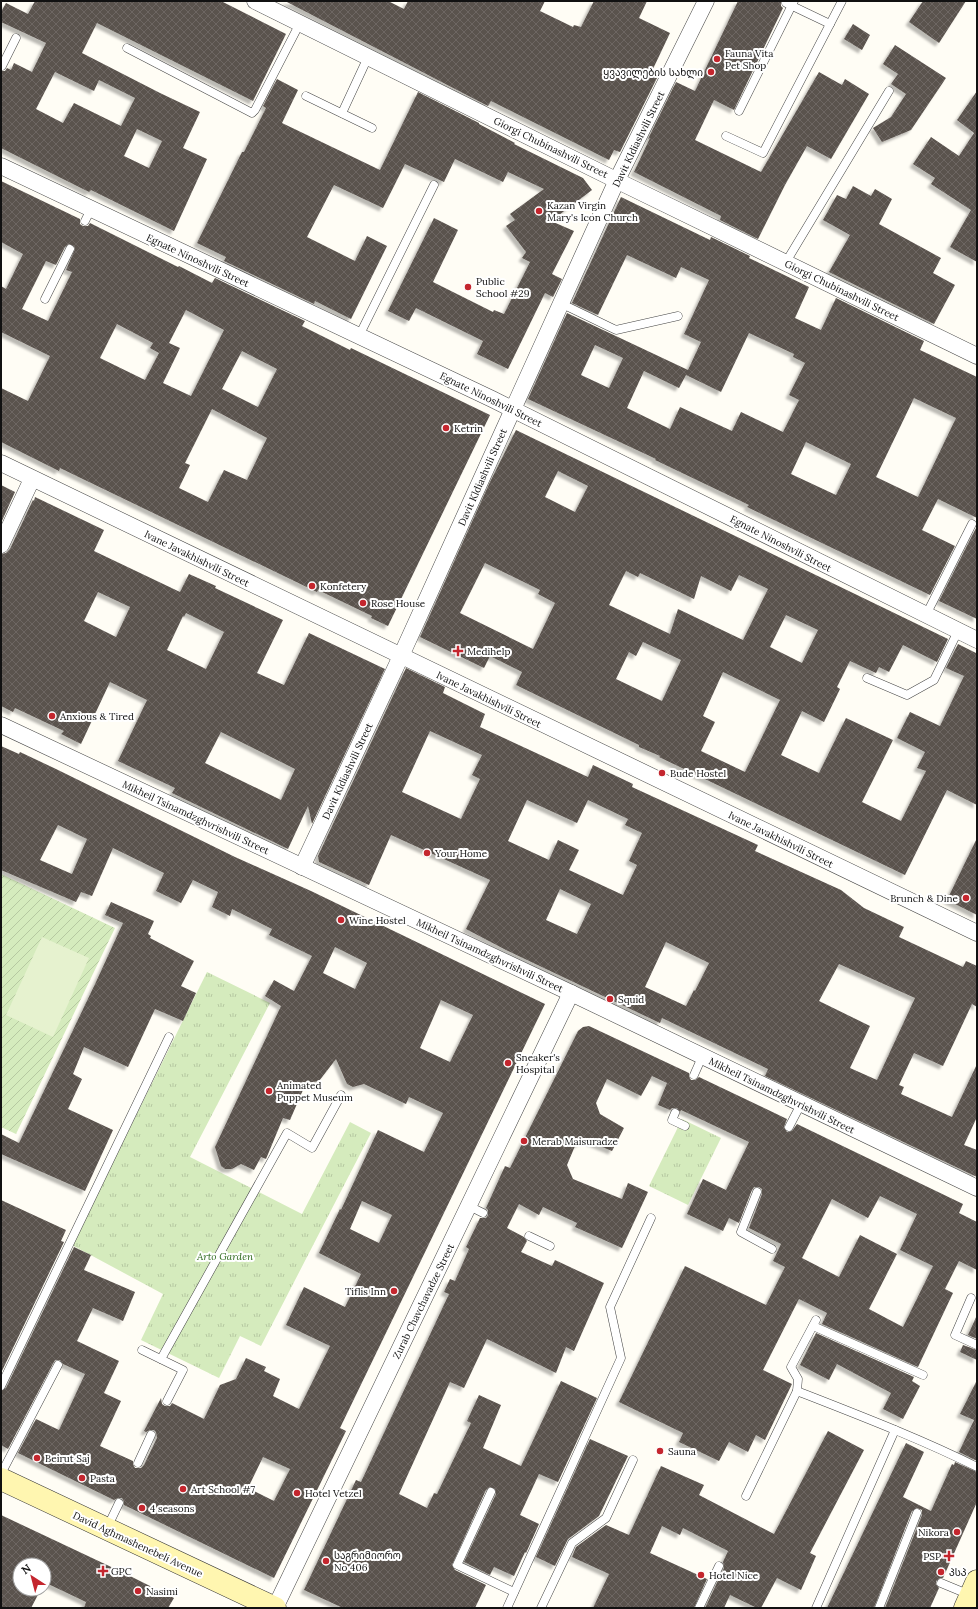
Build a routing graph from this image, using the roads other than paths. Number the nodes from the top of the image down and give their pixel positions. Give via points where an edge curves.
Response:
1 (255, 1) edge
2 (706, 1) edge
3 (842, 1) edge
4 (790, 3) edge
5 (300, 23) junction
6 (830, 24) junction
7 (16, 38) dead end
8 (126, 48) dead end
9 (368, 57) junction
10 (2, 66) dead end
11 (889, 91) dead end
12 (306, 96) dead end
13 (739, 111) dead end
14 (342, 113) junction
15 (372, 128) dead end
16 (726, 136) dead end
17 (1, 166) edge
18 (617, 180) junction
19 (434, 185) dead end
20 (70, 249) dead end
21 (786, 262) junction
22 (45, 299) dead end
23 (560, 303) junction
24 (678, 316) dead end
25 (359, 336) junction
26 (977, 356) edge
27 (513, 409) junction
28 (1, 463) edge
29 (32, 479) junction
30 (972, 524) dead end
31 (1, 545) edge
32 (926, 615) junction
33 (958, 630) junction
34 (977, 640) edge
35 (401, 656) junction
36 (867, 678) dead end
37 (1, 726) edge
38 (302, 867) junction
39 (977, 933) edge
40 (571, 993) junction
41 (169, 1037) dead end
42 (702, 1056) junction
43 (694, 1075) dead end
44 (341, 1095) dead end
45 (801, 1104) junction
46 (675, 1113) dead end
47 (686, 1126) dead end
48 (788, 1127) dead end
49 (977, 1188) edge
50 (757, 1192) dead end
51 (651, 1218) dead end
52 (529, 1236) dead end
53 (550, 1246) dead end
54 (772, 1249) dead end
55 (971, 1298) dead end
56 (977, 1345) edge
57 (142, 1350) dead end
58 (161, 1359) junction
59 (58, 1364) dead end
60 (923, 1375) dead end
61 (1, 1386) edge
62 (797, 1391) junction
63 (167, 1400) dead end
64 (895, 1430) junction
65 (151, 1435) dead end
66 (632, 1460) dead end
67 (138, 1463) dead end
68 (977, 1467) edge
69 (1, 1474) edge
70 (1, 1479) edge
71 (491, 1492) dead end
72 (746, 1496) dead end
73 (119, 1503) dead end
74 (917, 1513) dead end
75 (107, 1529) junction
76 (898, 1563) junction
77 (719, 1566) dead end
78 (906, 1567) dead end
79 (941, 1583) dead end
80 (514, 1592) junction
81 (971, 1595) edge
82 (275, 1608) edge
83 (507, 1608) edge
84 (541, 1608) edge
85 (699, 1608) edge
86 (816, 1608) edge
87 (879, 1608) edge

1 - 5 street, Giorgi Chubinashvili Street
2 - 18 street, Davit Kldiashvili Street
3 - 6 lane
4 - 6 lane
4 - 13 lane
5 - 8 lane via 252,112
5 - 9 street, Giorgi Chubinashvili Street
6 - 16 lane via 763,153
7 - 10 lane
9 - 14 lane
9 - 18 street, Giorgi Chubinashvili Street
11 - 21 lane
12 - 14 lane
14 - 15 lane
17 - 25 street, Egnate Ninoshvili Street via 88,215
18 - 21 street, Giorgi Chubinashvili Street
18 - 23 street, Davit Kldiashvili Street
19 - 25 lane
20 - 22 lane
21 - 26 street, Giorgi Chubinashvili Street
23 - 24 lane via 616,330
23 - 27 street, Davit Kldiashvili Street
25 - 27 street, Egnate Ninoshvili Street
27 - 32 street, Egnate Ninoshvili Street
27 - 35 street, Davit Kldiashvili Street
28 - 29 street, Ivane Javakhishvili Street
29 - 31 street
29 - 35 street, Ivane Javakhishvili Street
30 - 32 lane
32 - 33 street, Egnate Ninoshvili Street
33 - 34 street, Egnate Ninoshvili Street
33 - 36 lane via 934,680 907,695
35 - 38 street, Davit Kldiashvili Street
35 - 39 street, Ivane Javakhishvili Street
37 - 38 street, Mikheil Tsinamdzghvrishvili Street
38 - 40 street, Mikheil Tsinamdzghvrishvili Street
40 - 42 street, Mikheil Tsinamdzghvrishvili Street
40 - 82 street, Zurab Chavchavadze Street via 476,1209
41 - 61 lane
42 - 43 lane
42 - 45 street, Mikheil Tsinamdzghvrishvili Street
44 - 58 lane via 312,1148 287,1133
45 - 48 lane
45 - 49 street, Mikheil Tsinamdzghvrishvili Street
46 - 47 lane via 672,1120
50 - 54 lane via 741,1232
51 - 80 lane via 610,1307 621,1358
52 - 53 lane
55 - 56 lane via 955,1335
57 - 58 lane
58 - 63 lane via 183,1370
59 - 69 lane
60 - 62 lane via 814,1323 791,1367 798,1379
62 - 64 lane
62 - 72 lane
64 - 68 lane
64 - 86 lane
65 - 67 lane
66 - 84 lane via 606,1518 572,1543
70 - 75 main road, David Aghmashenebeli Avenue
71 - 80 lane via 457,1565
73 - 75 lane
74 - 76 lane
75 - 82 main road, David Aghmashenebeli Avenue
76 - 78 lane
76 - 87 lane
77 - 85 lane
79 - 81 lane
80 - 83 lane

